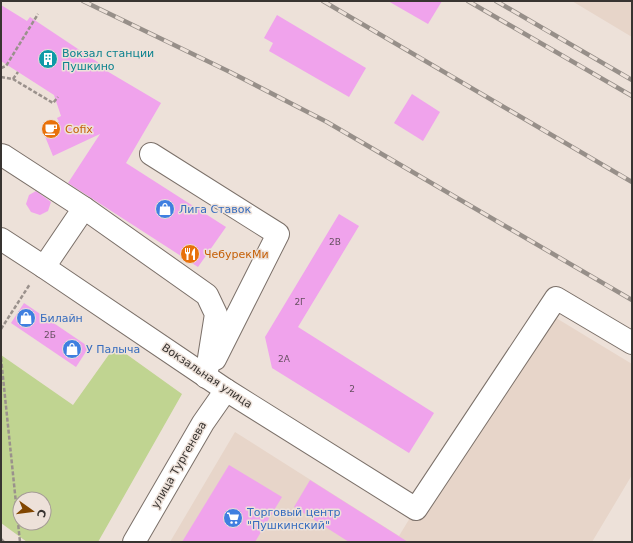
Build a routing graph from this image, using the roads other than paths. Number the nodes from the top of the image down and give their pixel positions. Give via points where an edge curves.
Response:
1 (151, 154) dead end
2 (1, 155) edge
3 (84, 208) junction
4 (1, 239) edge
5 (44, 266) junction
6 (632, 343) edge
7 (206, 377) junction
8 (226, 390) junction
9 (134, 542) edge

1 - 7 street via 278,234
2 - 3 street
3 - 5 street
3 - 7 street via 207,295 216,314
4 - 5 street, Вокзальная улица
5 - 7 street, Вокзальная улица
6 - 8 street, Вокзальная улица via 556,298 416,509
7 - 8 street, Вокзальная улица
8 - 9 street, улица Тургенева via 203,423

